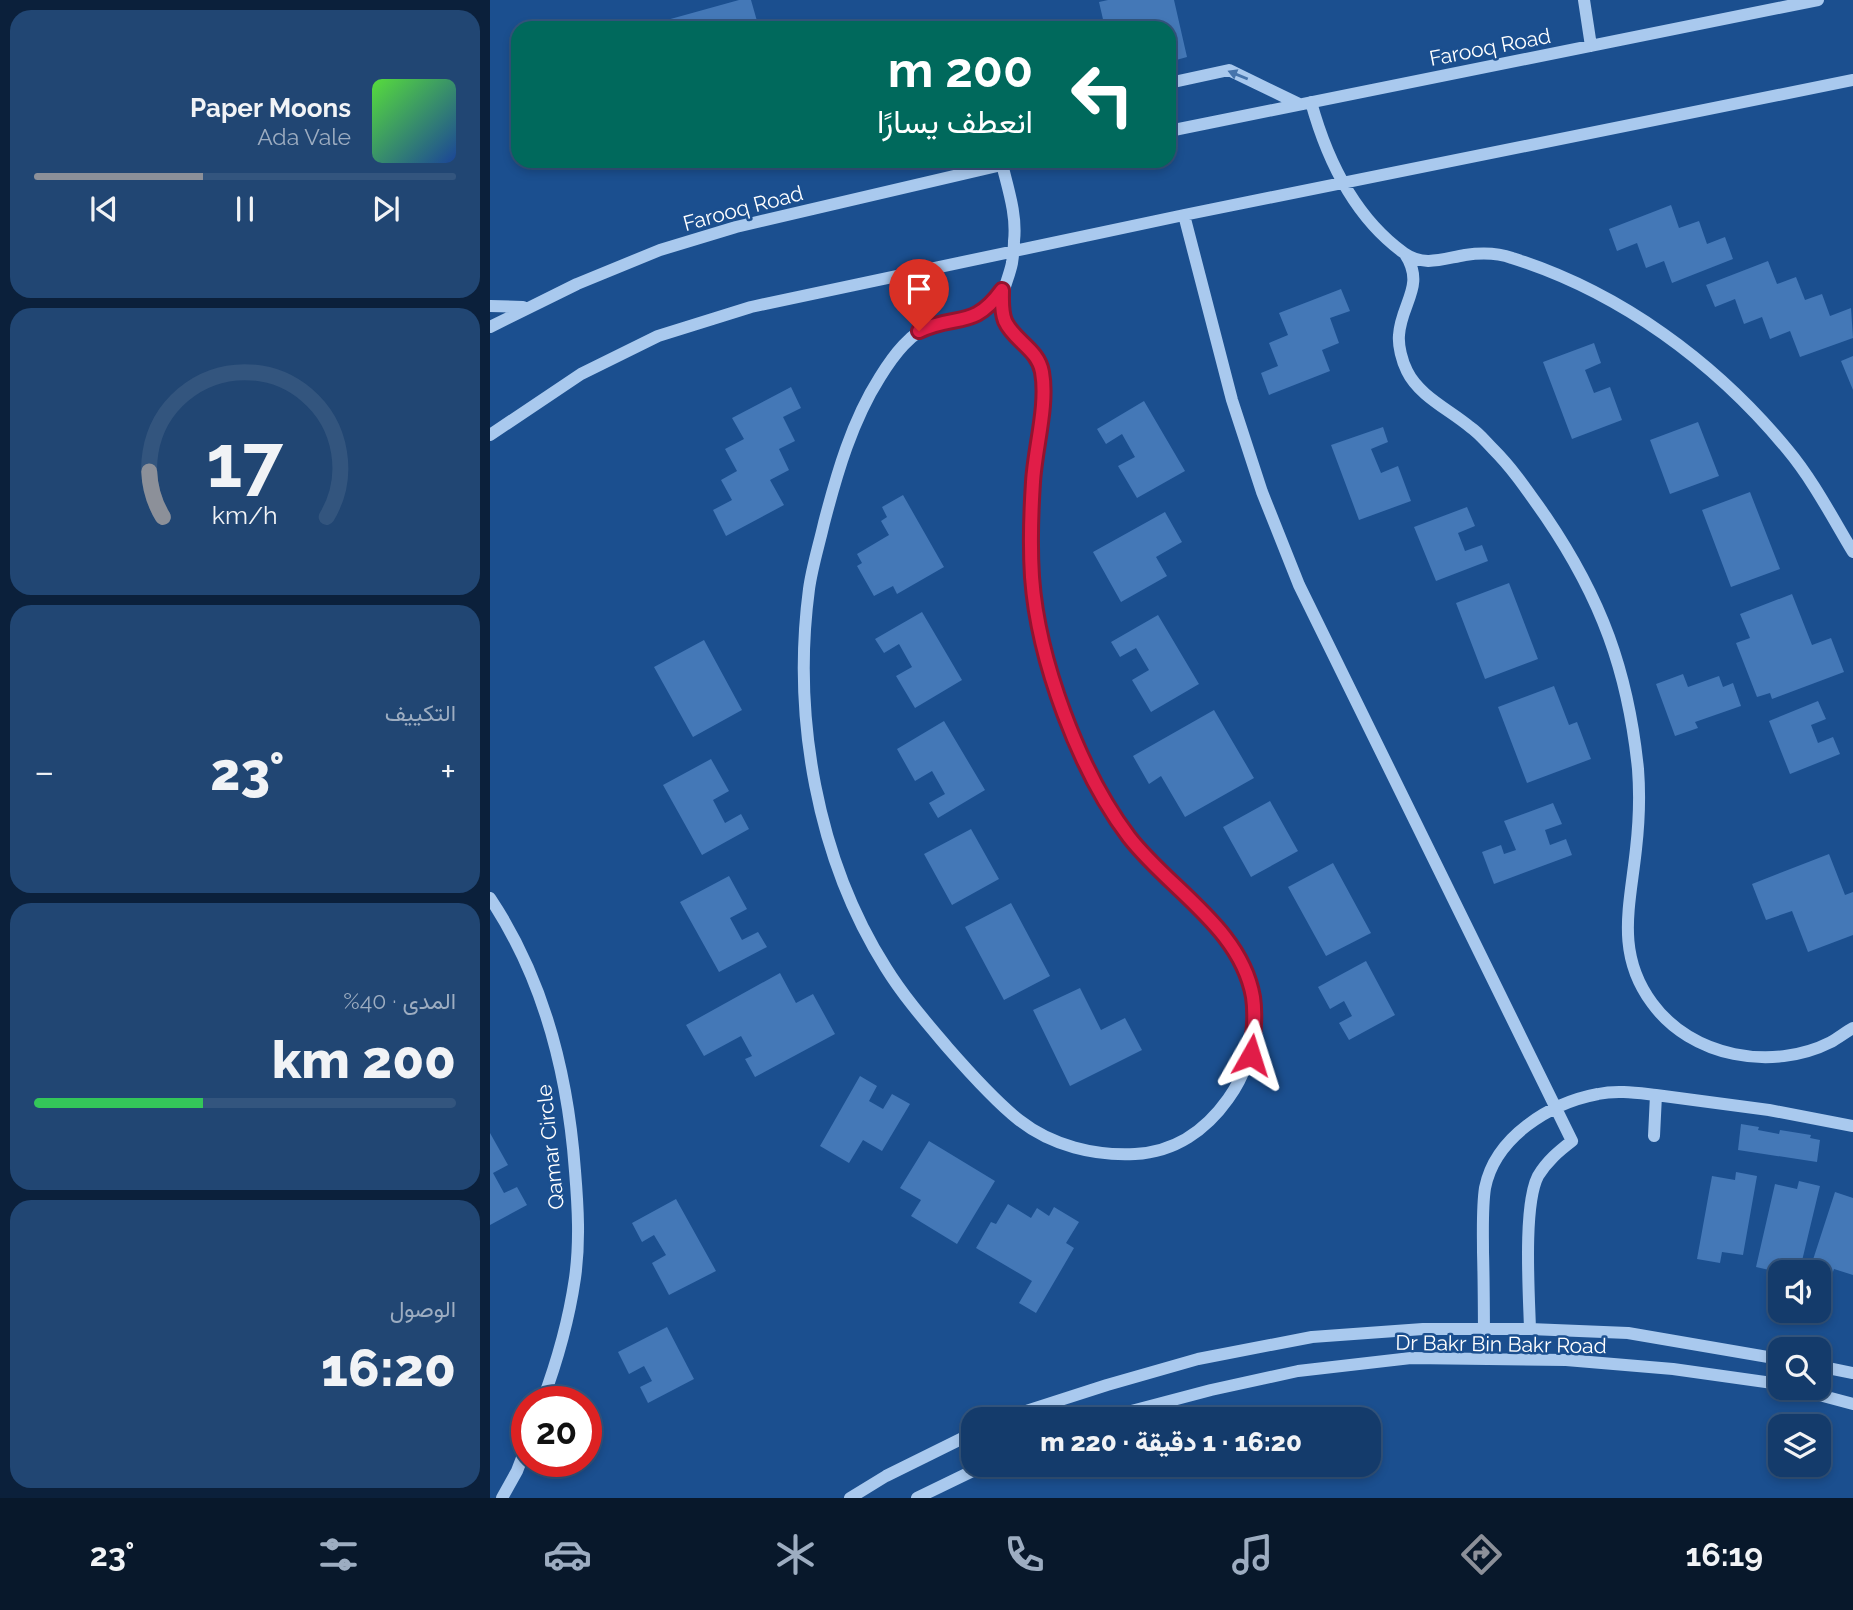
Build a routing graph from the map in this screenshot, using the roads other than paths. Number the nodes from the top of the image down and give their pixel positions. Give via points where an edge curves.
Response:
1 (1584, 0) edge
2 (1818, 0) edge
3 (1591, 46) junction
4 (1853, 80) edge
5 (1176, 81) edge
6 (1305, 103) junction
7 (1176, 130) edge
8 (985, 168) edge
9 (1003, 168) edge
10 (1342, 183) junction
11 (1184, 215) junction
12 (1013, 252) junction
13 (1405, 254) junction
14 (1002, 290) junction
15 (490, 306) edge
16 (527, 307) junction
17 (490, 327) edge
18 (490, 435) edge
19 (1853, 552) edge
20 (490, 898) edge
21 (1853, 1028) edge
22 (1656, 1095) junction
23 (1556, 1108) junction
24 (1853, 1126) edge
25 (1654, 1136) dead end
26 (1484, 1329) junction
27 (1530, 1329) junction
28 (1768, 1357) edge
29 (1484, 1359) junction
30 (1831, 1369) edge
31 (1853, 1373) edge
32 (1768, 1382) edge
33 (547, 1386) edge
34 (1831, 1398) edge
35 (1853, 1404) edge
36 (1038, 1407) edge
37 (1147, 1407) edge
38 (961, 1439) edge
39 (514, 1477) edge
40 (961, 1477) edge
41 (502, 1498) edge
42 (850, 1498) edge
43 (917, 1498) edge

1 - 3 street
2 - 3 street, Farooq Road
3 - 6 street, Farooq Road
4 - 10 street
6 -> 5 street via 1229,70
6 - 7 street, Farooq Road
6 - 10 street
8 - 16 street, Farooq Road via 736,227 660,250
9 - 12 street via 1012,203
10 - 11 street
10 - 13 street via 1378,230
11 - 12 street
11 - 23 street via 1232,400 1299,585
12 - 14 street
12 - 18 street via 751,307 658,336 581,374
13 - 19 street via 1422,262 1466,255 1509,257 1602,296 1641,318 1704,364 1748,405 1789,451
13 - 21 street via 1413,266 1414,283 1399,335 1407,373 1517,474 1568,549 1608,628 1627,700 1638,770 1636,850 1627,924 1629,956 1639,982 1674,1026 1700,1044 1729,1054 1800,1053
14 - 14 street via 1006,323 1034,353 1042,370 1033,481 1032,578 1059,700 1104,798 1129,837 1230,942 1244,965 1253,997 1251,1055 1238,1085 1201,1129 1176,1146 1145,1153 1113,1155 1076,1149 1045,1137 1019,1120 960,1062 884,966 854,910 832,852 817,792 806,721 809,588 834,482 855,425 877,381 919,331 981,314
15 - 16 street
16 - 17 street, Farooq Road
20 - 33 street, Qamar Circle via 527,967 546,1016 572,1132 579,1237 575,1279
22 - 23 street via 1600,1093
22 - 24 street
22 - 25 street
23 - 26 street via 1516,1134 1495,1160 1485,1187
23 - 27 street via 1573,1141 1554,1155 1537,1178 1530,1209
26 - 27 street
26 - 29 street
26 - 36 street via 1312,1337 1198,1359
27 - 28 street via 1628,1333
29 - 32 street, Dr Bakr Bin Bakr Road via 1593,1362
29 - 37 street, Dr Bakr Bin Bakr Road via 1412,1359 1298,1371
30 - 31 street
34 - 35 street
38 - 42 street
39 - 41 street
40 - 43 street

